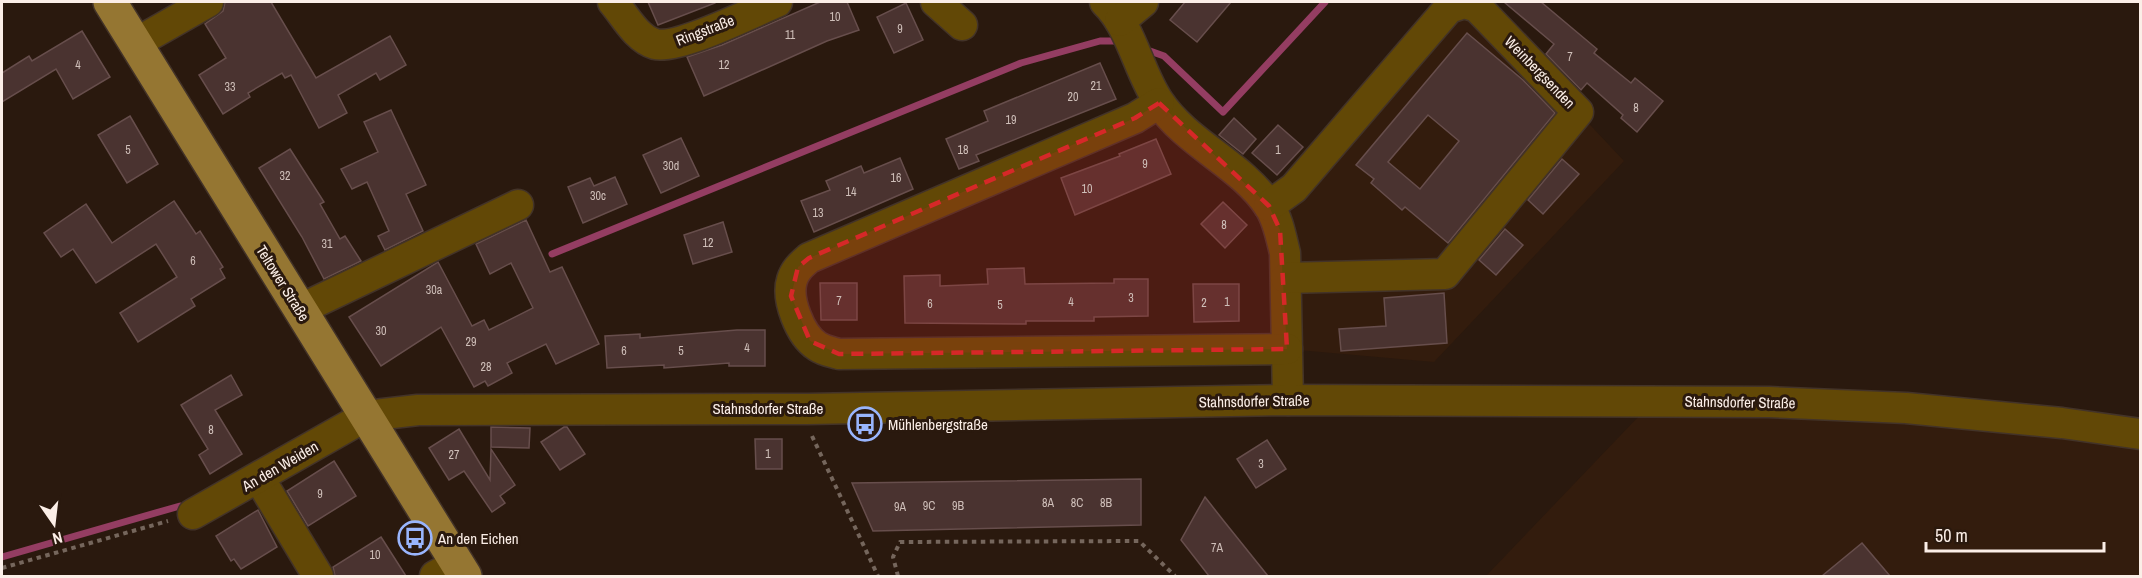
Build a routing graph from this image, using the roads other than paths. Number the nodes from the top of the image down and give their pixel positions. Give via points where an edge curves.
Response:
1 (110, 2) edge
2 (208, 2) edge
3 (614, 2) edge
4 (777, 2) edge
5 (936, 2) edge
6 (1143, 2) edge
7 (1113, 11) edge
8 (962, 25) dead end
9 (136, 43) junction
10 (1159, 103) junction
11 (518, 205) dead end
12 (1269, 206) junction
13 (1286, 278) junction
14 (299, 310) junction
15 (1287, 349) junction
16 (1288, 400) junction
17 (366, 416) junction
18 (2140, 434) edge
19 (260, 478) junction
20 (193, 514) road end
21 (453, 572) edge
22 (318, 576) edge

1 - 9 main road, Teltower Straße
2 - 9 street
3 - 4 street, Ringstraße via 638,34 656,44 680,43
5 - 8 street
6 - 7 street
7 - 10 street
9 - 14 main road, Teltower Straße
10 - 12 street
10 - 15 street via 1135,118 809,258 798,267 791,281 791,296 802,330 819,348 839,354
11 - 14 street
12 - 13 street via 1280,230
12 - 13 street, Weinbergsenden via 1294,188 1449,8 1464,3 1477,7 1578,112 1445,274
13 - 15 street
14 - 17 main road, Teltower Straße
15 - 16 street
16 - 17 street, Stahnsdorfer Straße via 808,409 418,410
16 - 18 street, Stahnsdorfer Straße via 1803,403 1906,408
17 - 19 street, An den Weiden
17 - 21 main road, Teltower Straße
19 - 20 street, An den Weiden
19 - 22 street

